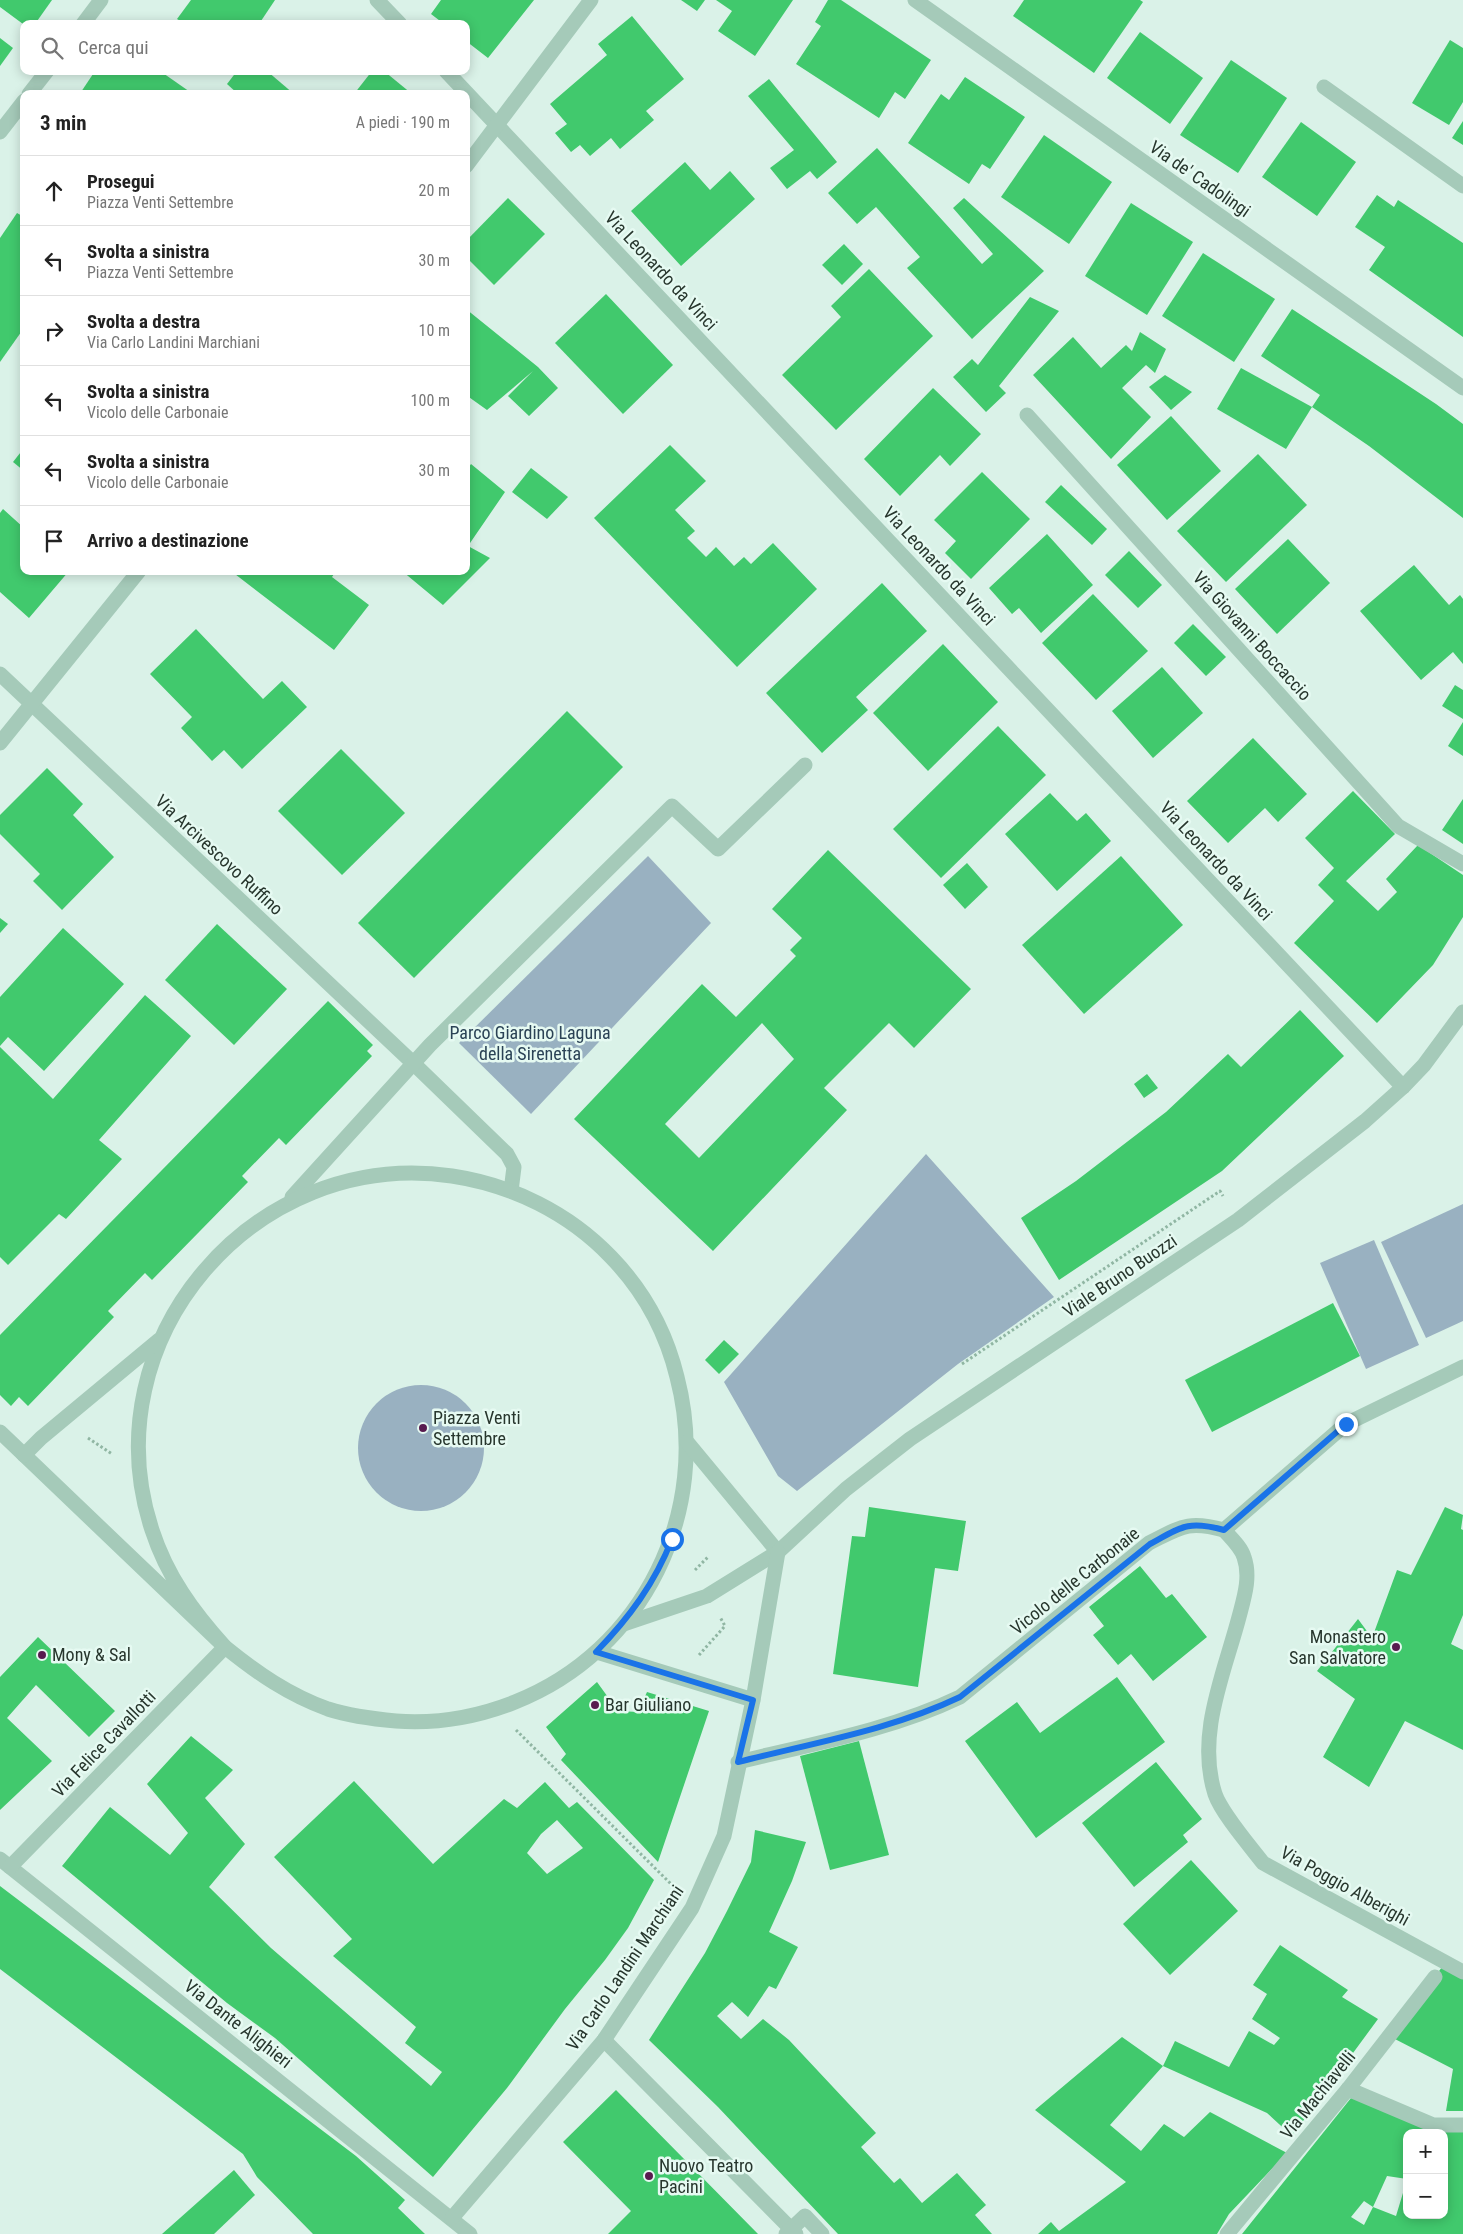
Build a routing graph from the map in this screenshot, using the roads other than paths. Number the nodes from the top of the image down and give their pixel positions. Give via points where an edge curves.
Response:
1 (101, 0) edge
2 (377, 0) edge
3 (592, 0) edge
4 (915, 0) edge
5 (86, 20) edge
6 (396, 20) edge
7 (44, 75) edge
8 (450, 75) edge
9 (1324, 87) dead end
10 (32, 90) edge
11 (465, 90) edge
12 (470, 95) edge
13 (20, 106) edge
14 (499, 125) junction
15 (0, 132) edge
16 (470, 161) edge
17 (1463, 186) edge
18 (1463, 388) edge
19 (1027, 414) dead end
20 (136, 575) edge
21 (0, 674) edge
22 (31, 704) junction
23 (0, 743) edge
24 (805, 765) dead end
25 (1463, 864) edge
26 (1463, 1012) edge
27 (413, 1063) junction
28 (1403, 1087) junction
29 (511, 1191) junction
30 (286, 1204) junction
31 (160, 1339) junction
32 (1463, 1367) edge
33 (0, 1432) edge
34 (687, 1442) junction
35 (24, 1456) junction
36 (1224, 1530) junction
37 (778, 1552) junction
38 (624, 1624) junction
39 (225, 1647) junction
40 (596, 1652) junction
41 (753, 1700) junction
42 (738, 1762) junction
43 (5, 1863) edge
44 (1463, 1972) edge
45 (1435, 1977) dead end
46 (604, 2040) junction
47 (1348, 2089) junction
48 (1463, 2125) edge
49 (452, 2218) junction
50 (791, 2232) edge
51 (470, 2234) edge
52 (822, 2234) edge
53 (1227, 2234) edge

1 - 5 street
2 - 6 street
3 - 14 street
4 - 18 street, Via de' Cadolingi
7 - 10 street
8 - 11 street, Via Leonardo da Vinci
9 - 17 street
12 - 14 street, Via Leonardo da Vinci
13 - 15 street
14 - 16 street
14 - 28 street, Via Leonardo da Vinci
19 - 25 street, Via Giovanni Boccaccio via 1398,826
20 - 22 street
21 - 22 street, Via Arcivescovo Ruffino
22 - 23 street
22 - 27 street, Via Arcivescovo Ruffino
24 - 27 street via 718,849 672,806
26 - 28 street, Viale Bruno Buozzi via 1424,1065
27 - 29 street via 507,1154 514,1167
27 - 30 street
28 - 37 street, Viale Bruno Buozzi via 1366,1121 1238,1220 910,1440 846,1489
29 - 30 street via 472,1179 439,1174 390,1174 349,1180
29 - 34 street via 548,1208 582,1230 612,1258 637,1290 658,1324 674,1362 684,1402
30 - 31 street via 239,1235 209,1264 187,1292
31 - 35 street via 41,1438
31 - 39 street via 140,1423 143,1494 151,1528 180,1592
32 - 36 street via 1346,1424
33 - 35 street
34 - 37 street
34 - 38 street via 684,1491 672,1539 652,1584
35 - 39 street
36 - 42 street, Vicolo delle Carbonaie via 1202,1524 1183,1526 1150,1544 960,1697 933,1710
36 - 44 street, Via Poggio Alberighi via 1244,1557 1248,1582 1219,1686 1208,1743 1216,1796 1263,1863
37 - 38 street via 707,1596
37 - 41 street, Via Carlo Landini Marchiani
38 - 40 street
39 - 40 street via 264,1678 332,1710 368,1718 414,1722 455,1719 495,1710 566,1676
39 - 43 street, Via Felice Cavallotti
40 - 41 street
41 - 42 street, Via Carlo Landini Marchiani
42 - 46 street, Via Carlo Landini Marchiani via 724,1836 693,1906
43 - 49 street, Via Dante Alighieri
45 - 47 street, Via Machiavelli
46 - 49 street, Via Carlo Landini Marchiani
46 - 50 street
47 - 48 street via 1433,2124
47 - 53 street, Via Machiavelli
49 - 51 street, Via Dante Alighieri
50 - 52 street via 805,2216

